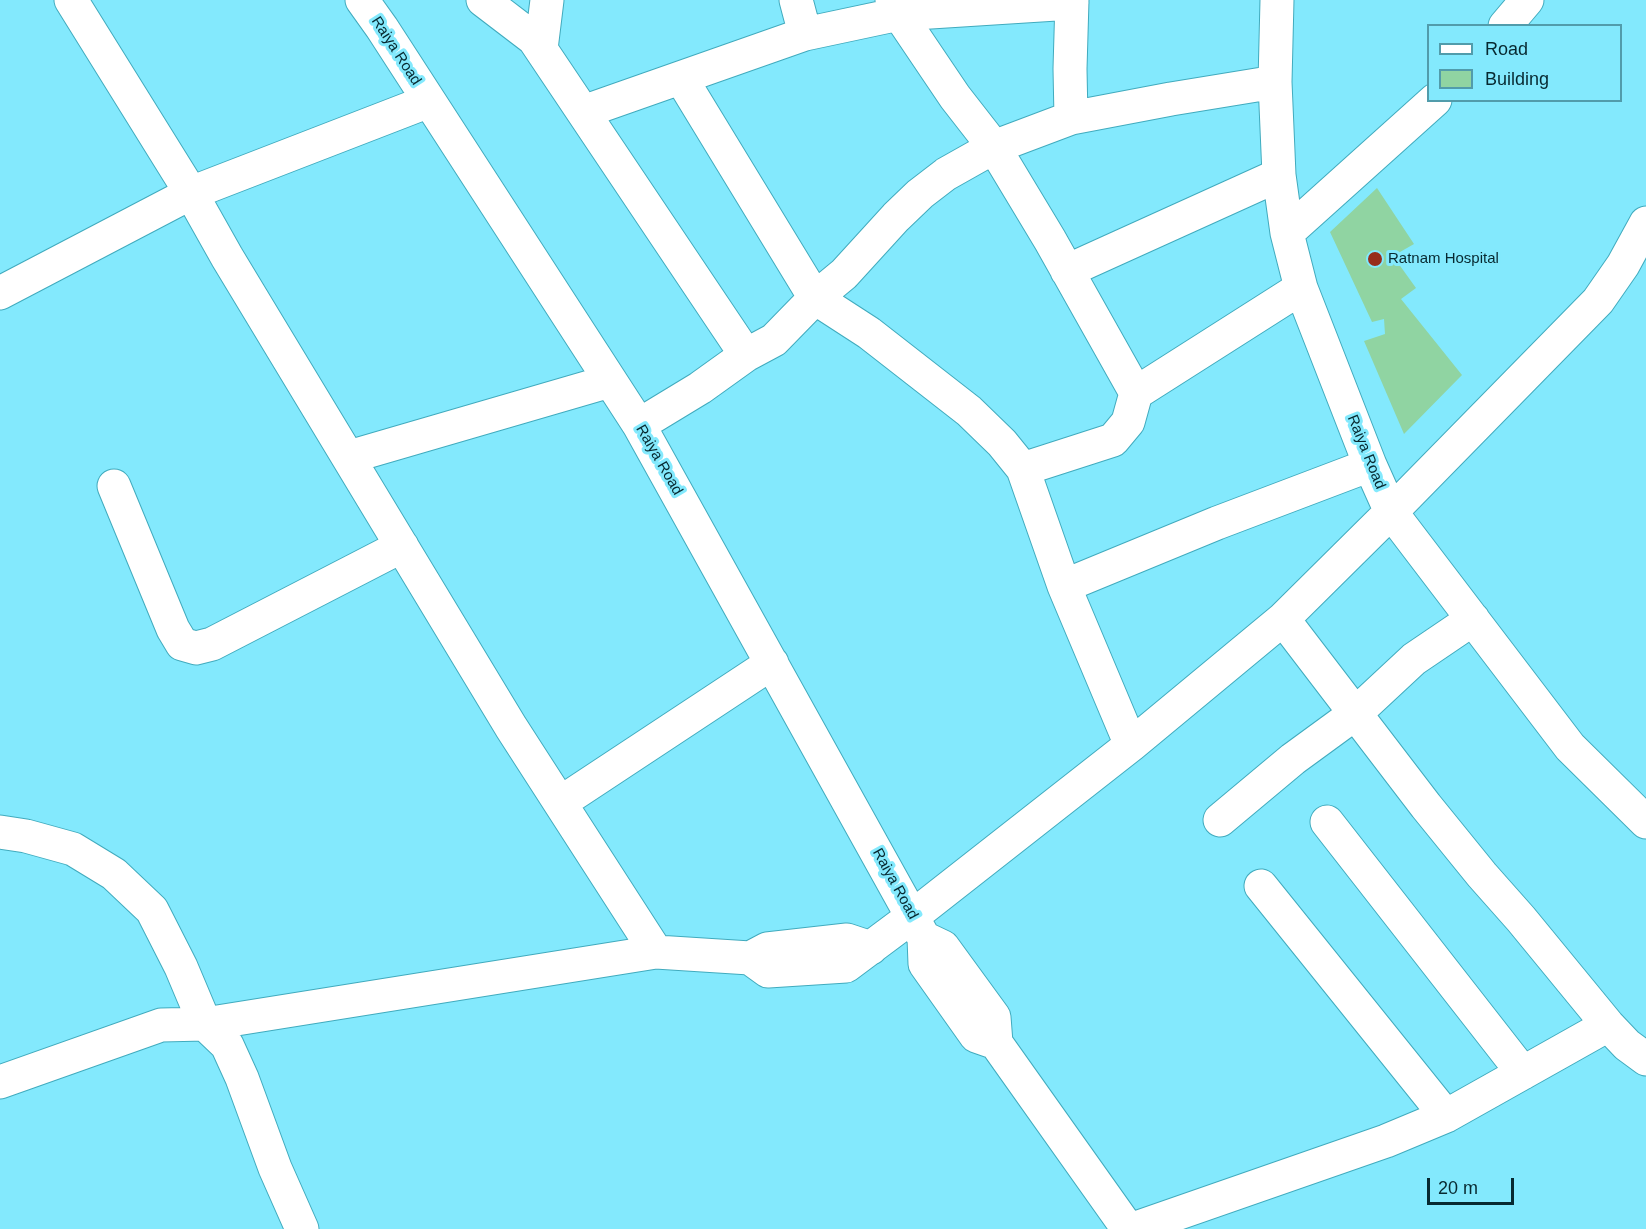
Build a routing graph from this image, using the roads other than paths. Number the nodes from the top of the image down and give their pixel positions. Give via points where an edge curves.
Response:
1 (72, 0) edge
2 (362, 0) edge
3 (483, 0) edge
4 (547, 0) edge
5 (796, 0) edge
6 (1277, 0) edge
7 (1527, 0) edge
8 (1072, 2) edge
9 (896, 7) edge
10 (1507, 24) edge
11 (805, 34) junction
12 (541, 49) junction
13 (681, 78) junction
14 (1275, 82) junction
15 (429, 101) junction
16 (1433, 102) edge
17 (583, 112) junction
18 (1071, 118) junction
19 (994, 147) junction
20 (1280, 175) junction
21 (191, 193) junction
22 (1646, 223) edge
23 (1287, 233) junction
24 (1067, 272) junction
25 (1301, 288) junction
26 (0, 293) edge
27 (815, 298) junction
28 (746, 355) junction
29 (610, 381) junction
30 (1136, 393) junction
31 (639, 425) junction
32 (349, 457) junction
33 (1370, 465) junction
34 (1023, 469) junction
35 (114, 486) dead end
36 (1391, 512) junction
37 (402, 546) junction
38 (1064, 586) junction
39 (1283, 619) junction
40 (1473, 619) junction
41 (772, 663) junction
42 (1356, 713) junction
43 (1131, 745) junction
44 (560, 803) junction
45 (1220, 820) dead end
46 (1327, 822) dead end
47 (1646, 822) edge
48 (0, 832) edge
49 (1261, 886) dead end
50 (919, 927) junction
51 (656, 952) junction
52 (205, 1024) junction
53 (1608, 1025) junction
54 (1646, 1059) edge
55 (1523, 1073) junction
56 (0, 1083) edge
57 (1446, 1116) junction
58 (302, 1229) edge
59 (1128, 1229) edge
60 (1132, 1229) edge

1 - 21 street
2 - 15 street, Raiya Road
3 - 12 street via 534,39
4 - 12 street
5 - 11 street
6 - 14 street, Raiya Road
7 - 10 street
8 - 9 street
8 - 18 street
9 - 11 street
9 - 19 street via 955,97
11 - 13 street
12 - 17 street
13 - 17 street
13 - 27 street
14 - 18 street
14 - 20 street, Raiya Road
15 - 21 street
15 - 29 street, Raiya Road
16 - 23 street
17 - 28 street
18 - 19 street
19 - 24 street
19 - 27 street via 920,194 844,274
20 - 23 street, Raiya Road
20 - 24 street
21 - 26 street
21 - 32 street
22 - 36 street via 1598,301
23 - 25 street, Raiya Road
24 - 30 street
25 - 30 street
25 - 33 street, Raiya Road
27 - 28 street via 774,339
27 - 34 street via 869,333 969,411
28 - 31 street
29 - 31 street, Raiya Road
29 - 32 street
30 - 34 street via 1128,422 1113,440
31 - 41 street, Raiya Road
32 - 37 street
33 - 36 street, Raiya Road
33 - 38 street
34 - 38 street
35 - 37 street via 173,629 182,644 196,648 212,644
36 - 39 street
36 - 40 street, Raiya Road
37 - 44 street
38 - 43 street
39 - 42 street
39 - 43 street
40 - 42 street via 1414,659
40 - 47 street, Raiya Road via 1570,747
41 - 44 street
41 - 50 street, Raiya Road
42 - 45 street
42 - 53 street via 1426,806
43 - 50 street
44 - 51 street
46 - 55 street
48 - 52 street via 73,849 114,874 152,910
49 - 57 street
50 - 51 street via 871,948 847,940 767,949 750,958
50 - 59 street, Raiya Road via 925,964 976,1036 996,1042
51 - 52 street
52 - 56 street via 161,1025
52 - 58 street via 227,1045
53 - 54 street
53 - 55 street
55 - 57 street
57 - 60 street via 1386,1141

